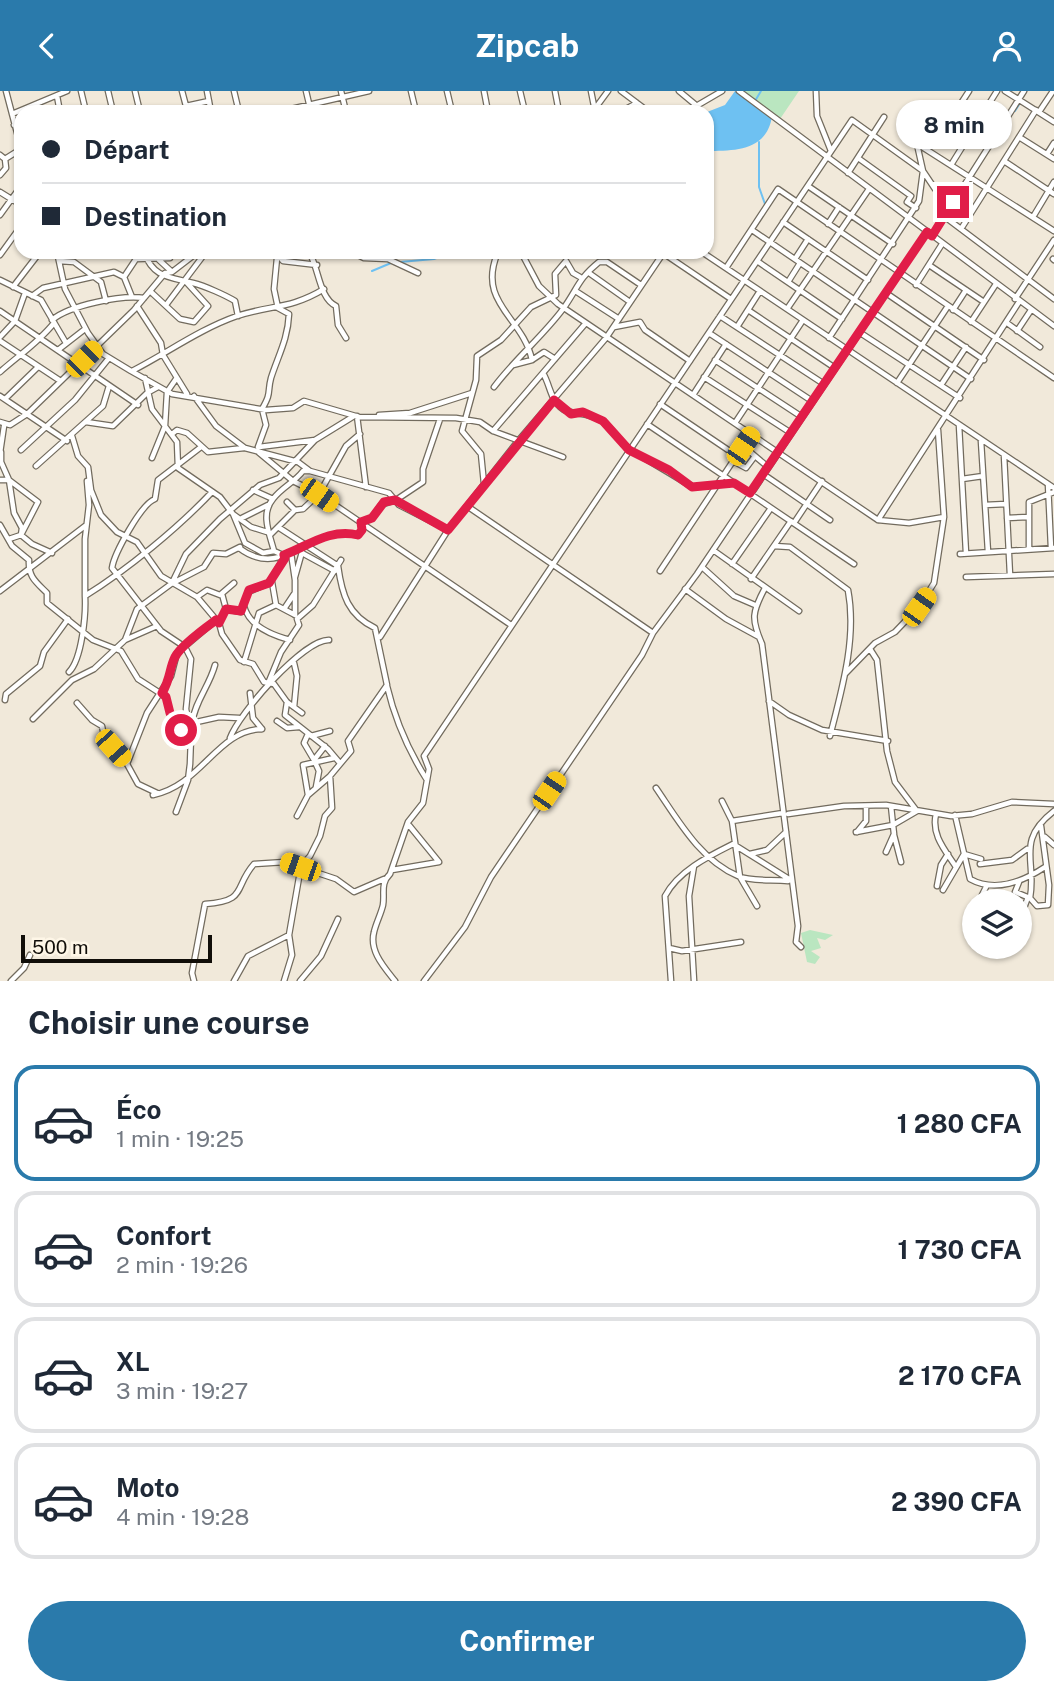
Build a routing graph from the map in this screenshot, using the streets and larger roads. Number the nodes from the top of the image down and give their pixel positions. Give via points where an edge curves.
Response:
1 (6, 91) edge
2 (67, 91) edge
3 (207, 91) edge
4 (306, 91) edge
5 (369, 91) edge
6 (621, 91) edge
7 (679, 91) edge
8 (722, 91) edge
9 (739, 91) edge
10 (816, 91) edge
11 (969, 91) edge
12 (997, 91) edge
13 (1005, 91) edge
14 (1024, 91) edge
15 (1053, 91) edge
16 (342, 94) edge
17 (57, 95) junction
18 (1018, 99) junction
19 (209, 101) junction
20 (637, 103) junction
21 (33, 105) edge
22 (59, 105) edge
23 (191, 105) edge
24 (210, 105) edge
25 (309, 105) joint
26 (633, 105) edge
27 (640, 105) edge
28 (696, 105) edge
29 (699, 105) edge
30 (1038, 111) junction
31 (12, 114) joint
32 (884, 117) dead end
33 (1054, 122) edge
34 (14, 125) edge
35 (943, 131) junction
36 (873, 134) junction
37 (1019, 137) junction
38 (915, 143) junction
39 (1054, 143) edge
40 (964, 144) junction
41 (831, 151) junction
42 (14, 153) edge
43 (0, 155) edge
44 (1047, 155) junction
45 (858, 158) junction
46 (5, 159) junction
47 (829, 159) junction
48 (1054, 159) edge
49 (1004, 161) junction
50 (951, 165) junction
51 (923, 171) junction
52 (848, 173) junction
53 (0, 175) edge
54 (970, 177) junction
55 (1054, 182) edge
56 (808, 186) junction
57 (987, 188) junction
58 (869, 189) junction
59 (0, 192) edge
60 (1052, 192) edge
61 (14, 195) edge
62 (11, 199) junction
63 (14, 201) edge
64 (797, 202) junction
65 (953, 202) junction
66 (839, 207) junction
67 (916, 208) junction
68 (0, 215) edge
69 (851, 215) junction
70 (945, 217) junction
71 (1033, 217) junction
72 (910, 219) junction
73 (783, 222) junction
74 (828, 224) junction
75 (961, 229) junction
76 (751, 230) junction
77 (1054, 230) edge
78 (840, 232) junction
79 (930, 234) junction
80 (14, 235) edge
81 (808, 239) junction
82 (1054, 240) edge
83 (770, 242) junction
84 (893, 244) junction
85 (942, 244) junction
86 (1, 252) edge
87 (826, 252) junction
88 (35, 259) edge
89 (136, 259) edge
90 (148, 259) edge
91 (164, 259) edge
92 (186, 259) edge
93 (201, 259) edge
94 (277, 259) edge
95 (281, 259) edge
96 (314, 259) edge
97 (388, 259) edge
98 (496, 259) edge
99 (524, 259) edge
100 (658, 259) edge
101 (673, 259) edge
102 (712, 259) edge
103 (159, 260) joint
104 (59, 261) joint
105 (757, 261) junction
106 (797, 261) junction
107 (881, 261) junction
108 (318, 265) junction
109 (929, 265) junction
110 (726, 268) junction
111 (813, 271) junction
112 (172, 272) junction
113 (418, 273) dead end
114 (589, 273) junction
115 (899, 274) junction
116 (93, 276) junction
117 (124, 277) junction
118 (162, 277) junction
119 (580, 277) junction
120 (1028, 279) junction
121 (0, 280) edge
122 (744, 280) junction
123 (868, 280) junction
124 (184, 281) junction
125 (788, 282) junction
126 (996, 284) junction
127 (64, 285) junction
128 (641, 285) junction
129 (916, 285) junction
130 (13, 287) junction
131 (324, 289) junction
132 (800, 290) junction
133 (966, 290) junction
134 (760, 291) junction
135 (151, 292) junction
136 (211, 292) junction
137 (577, 292) dead end
138 (25, 293) junction
139 (886, 293) junction
140 (32, 296) junction
141 (1053, 296) edge
142 (132, 297) junction
143 (549, 297) junction
144 (145, 298) junction
145 (732, 299) junction
146 (855, 300) junction
147 (1017, 300) junction
148 (106, 301) junction
149 (202, 301) junction
150 (630, 302) junction
151 (984, 302) junction
152 (166, 305) junction
153 (137, 306) junction
154 (73, 308) junction
155 (278, 308) junction
156 (563, 308) junction
157 (951, 308) junction
158 (787, 309) junction
159 (748, 310) junction
160 (1031, 310) junction
161 (0, 311) edge
162 (873, 313) junction
163 (237, 316) junction
164 (720, 316) junction
165 (619, 319) junction
166 (842, 319) junction
167 (803, 320) junction
168 (16, 321) junction
169 (53, 321) junction
170 (971, 322) junction
171 (1006, 323) junction
172 (586, 324) junction
173 (514, 325) junction
174 (935, 326) junction
175 (1054, 326) edge
176 (613, 327) junction
177 (737, 327) junction
178 (85, 329) junction
179 (1017, 331) junction
180 (859, 332) junction
181 (709, 333) junction
182 (41, 338) junction
183 (346, 338) dead end
184 (606, 338) junction
185 (791, 338) junction
186 (829, 338) junction
187 (0, 339) edge
188 (997, 340) junction
189 (66, 342) junction
190 (726, 344) junction
191 (96, 346) junction
192 (922, 346) junction
193 (530, 347) junction
194 (966, 347) junction
195 (1040, 347) dead end
196 (58, 351) junction
197 (846, 351) junction
198 (19, 352) junction
199 (163, 355) junction
200 (780, 355) junction
201 (109, 358) junction
202 (532, 359) junction
203 (555, 359) junction
204 (715, 360) junction
205 (984, 360) junction
206 (690, 361) junction
207 (78, 364) junction
208 (909, 364) junction
209 (509, 366) junction
210 (38, 367) junction
211 (835, 367) junction
212 (953, 367) junction
213 (131, 371) junction
214 (0, 372) edge
215 (769, 372) junction
216 (543, 373) junction
217 (93, 374) junction
218 (704, 377) junction
219 (145, 378) junction
220 (1054, 378) edge
221 (176, 379) junction
222 (971, 379) junction
223 (60, 380) junction
224 (674, 383) junction
225 (897, 383) junction
226 (824, 384) junction
227 (940, 385) junction
228 (109, 386) junction
229 (159, 386) junction
230 (494, 387) dead end
231 (758, 388) junction
232 (167, 392) junction
233 (147, 393) junction
234 (472, 393) junction
235 (187, 394) junction
236 (194, 395) junction
237 (693, 395) junction
238 (3, 397) edge
239 (960, 398) junction
240 (554, 400) junction
241 (812, 401) junction
242 (660, 404) junction
243 (138, 405) junction
244 (747, 405) junction
245 (261, 409) junction
246 (27, 414) junction
247 (356, 416) junction
248 (802, 417) junction
249 (947, 417) junction
250 (440, 418) junction
251 (463, 420) junction
252 (86, 422) junction
253 (735, 423) junction
254 (2, 424) edge
255 (647, 424) junction
256 (959, 425) junction
257 (46, 426) junction
258 (165, 426) junction
259 (938, 430) junction
260 (493, 431) junction
261 (790, 433) junction
262 (172, 434) junction
263 (360, 434) junction
264 (751, 434) junction
265 (69, 438) junction
266 (315, 440) junction
267 (981, 440) junction
268 (518, 441) junction
269 (743, 446) junction
270 (201, 447) junction
271 (245, 448) junction
272 (256, 449) junction
273 (21, 450) dead end
274 (629, 450) junction
275 (778, 452) junction
276 (0, 453) edge
277 (1004, 455) junction
278 (755, 456) junction
279 (563, 457) dead end
280 (152, 458) dead end
281 (735, 459) junction
282 (292, 461) junction
283 (177, 463) junction
284 (36, 466) dead end
285 (768, 467) junction
286 (310, 471) junction
287 (284, 472) junction
288 (763, 474) junction
289 (328, 476) junction
290 (724, 476) junction
291 (88, 477) junction
292 (983, 477) junction
293 (962, 478) junction
294 (0, 479) edge
295 (9, 480) junction
296 (293, 481) junction
297 (822, 481) junction
298 (734, 483) junction
299 (484, 484) junction
300 (716, 486) junction
301 (366, 487) junction
302 (253, 490) junction
303 (212, 492) junction
304 (1052, 492) edge
305 (750, 493) junction
306 (319, 495) junction
307 (273, 499) junction
308 (395, 500) junction
309 (287, 502) dead end
310 (269, 504) junction
311 (807, 504) junction
312 (1006, 504) junction
313 (985, 505) junction
314 (467, 506) junction
315 (771, 507) junction
316 (295, 510) junction
317 (232, 512) junction
318 (944, 517) junction
319 (1029, 517) junction
320 (242, 518) junction
321 (1007, 518) junction
322 (830, 520) dead end
323 (878, 520) junction
324 (792, 522) junction
325 (360, 523) junction
326 (86, 524) junction
327 (0, 526) edge
328 (278, 527) junction
329 (448, 530) junction
330 (269, 533) junction
331 (21, 535) junction
332 (128, 537) junction
333 (9, 539) junction
334 (245, 543) junction
335 (307, 545) junction
336 (774, 546) junction
337 (239, 548) junction
338 (1052, 548) edge
339 (1030, 549) junction
340 (713, 550) junction
341 (1009, 550) junction
342 (274, 551) junction
343 (301, 551) junction
344 (143, 552) junction
345 (988, 552) junction
346 (52, 553) junction
347 (291, 553) junction
348 (966, 553) junction
349 (960, 554) dead end
350 (284, 555) junction
351 (341, 560) dead end
352 (854, 564) dead end
353 (552, 565) junction
354 (732, 565) junction
355 (702, 567) junction
356 (425, 568) junction
357 (336, 569) junction
358 (28, 570) junction
359 (660, 571) dead end
360 (116, 573) junction
361 (1054, 574) edge
362 (1010, 575) junction
363 (295, 577) junction
364 (966, 577) dead end
365 (751, 579) junction
366 (272, 580) junction
367 (172, 583) junction
368 (234, 583) dead end
369 (765, 588) junction
370 (685, 589) junction
371 (0, 591) edge
372 (222, 594) junction
373 (295, 594) junction
374 (85, 596) junction
375 (197, 597) junction
376 (276, 605) junction
377 (755, 605) junction
378 (141, 606) junction
379 (244, 606) junction
380 (226, 609) junction
381 (284, 609) junction
382 (799, 611) dead end
383 (296, 617) junction
384 (68, 619) junction
385 (217, 621) junction
386 (256, 624) junction
387 (511, 625) junction
388 (157, 626) junction
389 (83, 631) junction
390 (653, 633) junction
391 (759, 637) junction
392 (379, 638) junction
393 (125, 640) junction
394 (290, 640) junction
395 (330, 640) dead end
396 (185, 647) junction
397 (115, 648) junction
398 (870, 649) junction
399 (244, 662) junction
400 (294, 663) junction
401 (215, 665) dead end
402 (845, 674) junction
403 (275, 675) junction
404 (72, 680) junction
405 (270, 682) junction
406 (387, 685) junction
407 (277, 688) junction
408 (162, 693) junction
409 (250, 693) dead end
410 (5, 700) dead end
411 (768, 701) junction
412 (251, 702) junction
413 (287, 702) junction
414 (76, 703) dead end
415 (186, 706) junction
416 (294, 707) junction
417 (244, 713) junction
418 (302, 713) dead end
419 (195, 714) junction
420 (240, 718) junction
421 (253, 718) junction
422 (33, 719) dead end
423 (277, 721) dead end
424 (192, 723) junction
425 (299, 727) junction
426 (330, 731) dead end
427 (831, 733) junction
428 (190, 734) junction
429 (308, 736) junction
430 (230, 738) junction
431 (185, 739) dead end
432 (888, 741) junction
433 (325, 746) junction
434 (337, 760) junction
435 (315, 761) junction
436 (127, 764) junction
437 (330, 776) junction
438 (188, 780) junction
439 (427, 780) junction
440 (656, 787) dead end
441 (316, 788) junction
442 (308, 795) junction
443 (722, 801) dead end
444 (1054, 804) edge
445 (866, 806) junction
446 (891, 806) junction
447 (917, 811) junction
448 (176, 812) dead end
449 (1054, 812) edge
450 (785, 813) junction
451 (936, 814) junction
452 (955, 815) junction
453 (297, 816) dead end
454 (732, 821) junction
455 (408, 824) junction
456 (893, 825) junction
457 (1041, 826) junction
458 (786, 832) junction
459 (894, 834) junction
460 (1044, 836) junction
461 (733, 844) junction
462 (1054, 845) edge
463 (1028, 848) junction
464 (886, 852) dead end
465 (749, 854) junction
466 (948, 854) junction
467 (964, 854) junction
468 (708, 856) junction
469 (901, 862) dead end
470 (695, 865) junction
471 (300, 867) junction
472 (956, 867) junction
473 (1045, 867) junction
474 (392, 870) junction
475 (684, 874) junction
476 (1030, 874) junction
477 (740, 877) junction
478 (385, 879) junction
479 (690, 880) junction
480 (1020, 881) junction
481 (792, 882) junction
482 (988, 885) junction
483 (937, 886) dead end
484 (986, 889) edge
485 (1016, 889) edge
486 (1031, 889) edge
487 (943, 890) dead end
488 (1032, 901) edge
489 (757, 906) dead end
490 (338, 919) dead end
491 (289, 935) junction
492 (741, 942) dead end
493 (801, 947) dead end
494 (669, 948) junction
495 (691, 949) junction
496 (30, 955) dead end
497 (11, 981) edge
498 (194, 981) edge
499 (234, 981) edge
500 (284, 981) edge
501 (300, 981) edge
502 (395, 981) edge
503 (424, 981) edge
504 (671, 981) edge
505 (694, 981) edge

1 - 31 street
2 - 17 street
3 - 19 street
4 - 25 street
5 - 16 street
6 - 20 street
7 - 28 street
8 - 29 street
9 - 47 street
10 - 41 street via 817,116
11 - 35 street
12 - 40 street
13 - 18 street
14 - 18 street
15 - 30 street
16 - 25 street
17 - 21 street
17 - 22 street
18 - 30 street
18 - 54 street
19 - 23 street
19 - 24 street
20 - 26 street
20 - 27 street
30 - 33 street
30 - 37 street
31 - 34 street
32 - 36 street
35 - 38 street via 926,121 914,131
35 - 40 street
36 - 41 street via 852,120
36 - 45 street
36 - 51 street
37 - 44 street
37 - 49 street
38 - 50 street
38 - 51 street
39 - 44 street
40 - 50 street
41 - 47 street
42 - 46 street
43 - 46 street
44 - 48 street
45 - 52 street
45 - 67 street via 911,196 907,202
46 - 53 street via 6,168
47 - 52 street
47 - 56 street
49 - 57 street
49 - 60 street
50 - 54 street
51 - 65 street via 935,189
51 - 67 street
52 - 58 street
54 - 57 street
54 - 65 street
55 - 60 street
56 - 64 street
56 - 66 street
57 - 71 street
57 - 75 street
58 - 69 street
58 - 72 street
59 - 62 street
60 - 71 street
61 - 62 street
62 - 63 street
62 - 68 street
64 - 73 street
64 - 74 street
64 - 76 street via 778,189
65 - 70 street
66 - 69 street
66 - 74 street
67 - 72 street
69 - 78 street
69 - 84 street
70 - 75 street
70 - 79 street
71 - 77 street
72 - 79 street
72 - 84 street
73 - 81 street
73 - 83 street
74 - 78 street
75 - 120 street
76 - 83 street
76 - 110 street
78 - 87 street
78 - 107 street
79 - 85 street
79 - 115 street
80 - 86 street
81 - 87 street
81 - 106 street
82 - 120 street
83 - 105 street
83 - 106 street
84 - 107 street
85 - 109 street
85 - 126 street
87 - 111 street
87 - 123 street
88 - 130 street
89 - 117 street
90 - 118 street
91 - 103 street
92 - 112 street
93 - 124 street
94 - 155 street
95 - 108 street
96 - 108 street
97 - 113 street
98 - 173 street via 493,289
99 - 143 street
100 - 128 street
101 - 145 street
102 - 110 street
103 - 112 street
104 - 116 street via 74,262
104 - 127 street
105 - 122 street
105 - 125 street
106 - 111 street
106 - 125 street
107 - 115 street
107 - 123 street
108 - 131 street
109 - 129 street
109 - 133 street
110 - 122 street
111 - 132 street
111 - 146 street
112 - 118 street
114 - 119 street
114 - 128 street via 604,261
114 - 150 street
115 - 129 street
115 - 139 street
116 - 117 street via 114,272
116 - 127 street
116 - 148 street via 101,282
117 - 142 street
118 - 124 street
118 - 135 street
119 - 143 street via 566,261 555,274 556,295
119 - 156 street
120 - 141 street
120 - 147 street
121 - 130 street
122 - 134 street
122 - 145 street
123 - 146 street
124 - 136 street
124 - 149 street
124 - 152 street
125 - 132 street
126 - 147 street
126 - 151 street
127 - 140 street via 43,288
127 - 154 street
128 - 150 street
129 - 157 street
130 - 138 street
131 - 155 street
131 - 183 street via 336,306 338,325
132 - 158 street
132 - 166 street
133 - 151 street
133 - 157 street
134 - 158 street
134 - 159 street
135 - 144 street
135 - 152 street
136 - 149 street
136 - 163 street via 235,301
137 - 165 street
138 - 140 street
138 - 168 street
139 - 162 street
139 - 174 street
140 - 169 street via 41,300
142 - 144 street
142 - 148 street
143 - 156 street
143 - 173 street
144 - 153 street
145 - 164 street
146 - 162 street
146 - 166 street
147 - 160 street
147 - 171 street
148 - 154 street
149 - 152 street via 208,306 194,322 180,319
150 - 165 street
151 - 170 street
153 - 191 street
153 - 199 street via 161,343
154 - 169 street
154 - 178 street
155 - 163 street
155 - 245 street via 289,314 288,328 271,377 272,391
156 - 172 street
156 - 193 street
157 - 170 street
157 - 174 street
158 - 167 street
159 - 177 street
159 - 185 street
160 - 175 street
160 - 179 street
161 - 168 street
162 - 180 street
162 - 192 street
163 - 199 street
164 - 177 street
164 - 181 street
165 - 176 street
166 - 186 street
167 - 185 street
167 - 186 street
168 - 182 street
168 - 187 street
169 - 182 street
169 - 189 street
170 - 188 street
171 - 179 street
171 - 188 street
172 - 184 street
172 - 203 street
173 - 193 street
173 - 234 street via 477,356
174 - 192 street
174 - 194 street
176 - 184 street
176 - 206 street via 640,322
177 - 200 street
178 - 189 street
178 - 191 street
179 - 195 street
180 - 197 street
180 - 208 street
181 - 190 street
181 - 206 street
182 - 196 street
182 - 198 street
184 - 224 street
184 - 240 street
185 - 200 street
185 - 211 street
186 - 197 street
187 - 198 street
188 - 205 street
188 - 220 street
189 - 196 street
190 - 204 street
190 - 215 street
191 - 201 street
191 - 207 street
192 - 208 street
192 - 212 street
193 - 202 street
193 - 209 street
194 - 205 street
194 - 212 street
196 - 207 street
197 - 211 street
197 - 225 street
198 - 210 street
198 - 214 street
199 - 213 street
199 - 221 street
200 - 215 street
200 - 226 street
201 - 213 street
201 - 217 street
202 - 203 street via 544,352
202 - 209 street
203 - 216 street
204 - 218 street
204 - 231 street
205 - 222 street
206 - 224 street
207 - 217 street
207 - 223 street
208 - 225 street
208 - 227 street
209 - 230 street
210 - 223 street
210 - 238 street
211 - 226 street
212 - 222 street
212 - 227 street
213 - 219 street
215 - 231 street
215 - 241 street
216 - 240 street
216 - 260 street
217 - 228 street
217 - 257 street via 86,388
218 - 237 street
218 - 244 street
219 - 229 street
219 - 233 street
221 - 232 street
221 - 235 street
222 - 239 street
223 - 246 street
224 - 237 street
224 - 242 street
225 - 249 street
226 - 241 street
227 - 239 street
228 - 243 street
228 - 252 street via 103,406
229 - 232 street
229 - 233 street
231 - 244 street
231 - 248 street
232 - 235 street
232 - 258 street
233 - 243 street
233 - 258 street
234 - 247 street via 410,413
234 - 251 street
235 - 236 street
236 - 245 street
236 - 271 street via 216,426
237 - 253 street
238 - 246 street
239 - 249 street
240 - 268 street
240 - 274 street via 571,414 583,412 603,421
241 - 248 street
242 - 255 street
242 - 281 street
243 - 252 street via 113,426
244 - 253 street
244 - 261 street
245 - 247 street via 293,408 309,402
245 - 272 street via 266,425
246 - 254 street
246 - 257 street
247 - 250 street
247 - 263 street
247 - 266 street
248 - 261 street
249 - 256 street
249 - 259 street
250 - 251 street
250 - 308 street via 422,482
251 - 260 street via 480,422
251 - 299 street via 462,431 481,454
252 - 265 street
253 - 264 street
254 - 276 street
255 - 274 street
255 - 290 street
256 - 267 street
256 - 293 street
257 - 265 street
257 - 273 street
258 - 262 street
258 - 280 street
259 - 318 street
259 - 323 street
260 - 268 street
261 - 275 street
262 - 270 street via 177,430 187,433
262 - 283 street via 177,442
263 - 289 street via 346,446
263 - 301 street
264 - 269 street
264 - 275 street
265 - 284 street
265 - 291 street via 88,467
266 - 272 street
266 - 282 street
267 - 277 street
267 - 292 street
268 - 279 street
268 - 299 street
269 - 278 street
269 - 281 street
270 - 271 street via 208,452
270 - 283 street
271 - 272 street
272 - 282 street
272 - 287 street
274 - 300 street via 692,487
274 - 353 street
275 - 285 street
275 - 297 street
276 - 295 street
277 - 304 street via 1048,484
277 - 312 street
278 - 281 street via 746,468
278 - 285 street
281 - 290 street
282 - 286 street
282 - 287 street
283 - 303 street via 190,479
283 - 332 street via 158,480 155,499 140,509
285 - 288 street
286 - 289 street
286 - 296 street via 303,471
287 - 296 street
287 - 302 street
288 - 305 street
288 - 311 street
289 - 301 street
289 - 306 street
290 - 298 street
290 - 300 street
291 - 326 street
291 - 332 street via 99,512
292 - 293 street
292 - 313 street
293 - 348 street
294 - 295 street
295 - 331 street
295 - 331 street via 38,502
296 - 306 street
296 - 307 street
297 - 311 street
297 - 323 street
298 - 300 street
298 - 305 street
299 - 314 street
300 - 359 street
301 - 308 street via 390,493
302 - 307 street
302 - 317 street
303 - 317 street
303 - 344 street
304 - 319 street via 1028,502
304 - 338 street
305 - 315 street
305 - 340 street
306 - 316 street
306 - 325 street
307 - 310 street
308 - 325 street via 384,502 372,518
308 - 329 street
309 - 316 street
310 - 320 street
310 - 330 street
311 - 322 street
311 - 324 street
312 - 313 street
312 - 321 street
313 - 345 street
314 - 329 street
314 - 353 street
315 - 324 street
315 - 354 street
316 - 328 street
317 - 320 street
317 - 334 street
317 - 367 street via 188,551
318 - 323 street via 909,523
318 - 398 street via 938,570 930,592 895,632
319 - 321 street
319 - 339 street
320 - 330 street
321 - 341 street
324 - 336 street
324 - 352 street
325 - 335 street via 358,535 345,532
325 - 356 street
326 - 346 street
326 - 374 street
327 - 333 street
328 - 330 street
328 - 335 street
329 - 356 street
330 - 342 street
331 - 333 street
331 - 346 street
332 - 344 street
332 - 360 street via 114,557
333 - 358 street via 29,560
334 - 337 street
334 - 342 street via 263,553
335 - 343 street
335 - 357 street
336 - 365 street
336 - 402 street via 790,547 848,590
337 - 350 street via 258,560
337 - 367 street via 226,554 213,552 204,567
338 - 339 street
339 - 341 street
340 - 354 street
340 - 355 street
341 - 345 street
341 - 362 street
342 - 350 street
343 - 347 street
343 - 357 street
343 - 363 street
344 - 360 street
344 - 367 street
345 - 348 street
346 - 358 street
347 - 350 street
347 - 363 street
348 - 349 street
350 - 366 street
351 - 357 street
353 - 387 street
353 - 390 street
354 - 365 street
355 - 370 street
355 - 377 street via 734,596
356 - 387 street
356 - 392 street
357 - 383 street via 313,605
357 - 392 street via 349,609 375,628
358 - 371 street
358 - 384 street via 47,593 47,603
360 - 374 street
360 - 378 street
361 - 362 street
362 - 364 street
363 - 373 street
365 - 369 street
366 - 376 street
366 - 379 street via 249,590
367 - 375 street
367 - 378 street
368 - 372 street
369 - 377 street
369 - 382 street
370 - 390 street
370 - 391 street
372 - 375 street via 205,590
372 - 380 street
373 - 381 street
373 - 383 street
374 - 389 street
375 - 385 street
376 - 381 street
376 - 386 street via 259,613
377 - 391 street via 752,624
378 - 388 street
378 - 393 street
379 - 380 street via 241,611
379 - 386 street
380 - 385 street
381 - 383 street
383 - 394 street via 299,625
384 - 389 street
384 - 410 street via 44,652 40,666
385 - 396 street
385 - 399 street
386 - 394 street
386 - 399 street
387 - 439 street via 425,756
388 - 393 street
388 - 396 street
389 - 397 street
389 - 404 street
390 - 503 street via 642,656 491,877 465,927
391 - 411 street
392 - 406 street
393 - 397 street
394 - 403 street via 279,655
395 - 400 street via 313,645
396 - 408 street via 175,657 172,676
396 - 415 street via 191,659
397 - 404 street via 94,669
397 - 408 street via 138,679
398 - 402 street
398 - 432 street via 877,660
399 - 405 street via 253,664 262,680
400 - 403 street
400 - 416 street
401 - 419 street
402 - 427 street
403 - 405 street
403 - 407 street
404 - 422 street
405 - 407 street
405 - 412 street
406 - 434 street via 348,741 351,751
406 - 439 street via 394,715
407 - 413 street
408 - 431 street
408 - 436 street via 146,713
409 - 412 street
411 - 427 street
411 - 450 street
412 - 417 street
412 - 421 street
413 - 416 street
413 - 425 street via 284,713
414 - 436 street via 102,726 105,741
415 - 419 street
415 - 428 street
416 - 418 street
417 - 420 street
417 - 421 street
419 - 424 street
420 - 424 street
420 - 430 street
421 - 430 street via 262,729
423 - 425 street via 286,728
424 - 428 street
425 - 429 street
426 - 429 street
427 - 432 street
428 - 438 street
429 - 433 street
429 - 435 street via 304,745
430 - 438 street
432 - 447 street via 895,782
433 - 434 street
433 - 435 street
434 - 435 street
434 - 437 street
435 - 441 street via 319,771
435 - 442 street via 303,766
436 - 438 street via 138,784 155,794 171,792
437 - 441 street
437 - 471 street via 332,808 310,856
438 - 448 street
439 - 455 street via 423,803
440 - 468 street via 683,829
441 - 442 street
442 - 453 street
443 - 454 street
444 - 452 street via 1012,802
445 - 446 street
445 - 450 street
445 - 456 street via 866,821 856,832
446 - 447 street
446 - 456 street
447 - 451 street
447 - 456 street
449 - 457 street
450 - 454 street
450 - 458 street
451 - 452 street
451 - 466 street via 933,824
452 - 467 street
454 - 461 street
455 - 474 street
455 - 474 street via 439,862
456 - 459 street
457 - 460 street
457 - 463 street
458 - 465 street via 767,850
458 - 481 street
459 - 464 street
459 - 469 street
460 - 462 street
460 - 473 street
461 - 465 street
461 - 468 street
461 - 477 street
463 - 467 street via 1012,860 981,862
463 - 476 street
465 - 481 street
466 - 472 street
466 - 483 street
467 - 472 street
467 - 482 street via 970,879
468 - 470 street
468 - 477 street
470 - 475 street
470 - 479 street
471 - 478 street via 336,879 354,892
471 - 491 street
471 - 498 street via 285,862 254,864 233,898 205,904
472 - 487 street
473 - 476 street
473 - 488 street via 1048,905 1037,906
474 - 478 street
475 - 479 street
475 - 494 street via 665,896
476 - 480 street
476 - 486 street via 1034,879
477 - 481 street
477 - 489 street
478 - 502 street via 373,934 381,963
479 - 495 street
480 - 482 street
480 - 485 street
481 - 493 street via 796,941
482 - 484 street
490 - 501 street via 321,956
491 - 499 street via 248,956
491 - 500 street via 292,955
492 - 495 street
494 - 495 street
494 - 504 street
495 - 505 street
496 - 497 street

